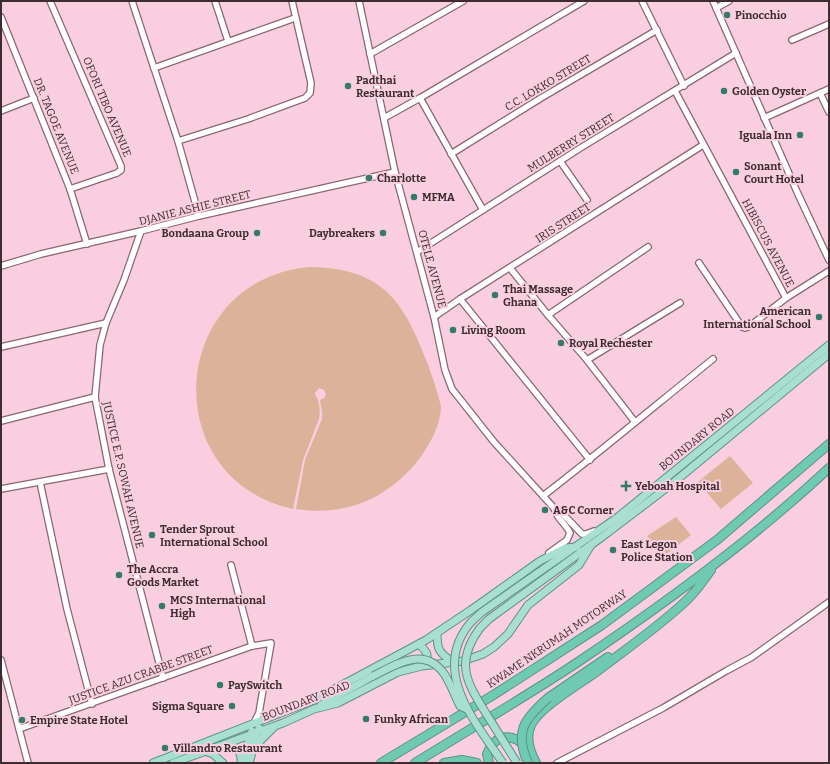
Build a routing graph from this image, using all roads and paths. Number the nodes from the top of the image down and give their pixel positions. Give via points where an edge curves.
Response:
1 (50, 1) edge
2 (132, 1) edge
3 (215, 1) edge
4 (292, 1) edge
5 (359, 1) edge
6 (463, 1) edge
7 (584, 1) edge
8 (642, 1) edge
9 (713, 1) edge
10 (729, 1) edge
11 (716, 8) junction
12 (1, 17) edge
13 (295, 18) junction
14 (829, 24) edge
15 (657, 30) junction
16 (4, 32) edge
17 (792, 40) dead end
18 (228, 41) junction
19 (736, 53) junction
20 (370, 54) junction
21 (154, 68) junction
22 (684, 86) junction
23 (829, 89) edge
24 (675, 92) junction
25 (820, 93) junction
26 (34, 98) junction
27 (420, 98) junction
28 (1, 111) edge
29 (829, 112) edge
30 (384, 118) junction
31 (764, 118) junction
32 (178, 141) junction
33 (703, 145) junction
34 (451, 154) junction
35 (560, 161) junction
36 (395, 172) junction
37 (70, 189) junction
38 (587, 200) dead end
39 (482, 210) junction
40 (199, 216) junction
41 (141, 231) junction
42 (87, 244) junction
43 (648, 247) dead end
44 (417, 252) junction
45 (829, 260) edge
46 (699, 264) dead end
47 (1, 266) edge
48 (510, 268) junction
49 (829, 271) edge
50 (786, 298) junction
51 (460, 299) junction
52 (680, 302) dead end
53 (548, 315) junction
54 (434, 317) junction
55 (106, 323) junction
56 (829, 345) edge
57 (1, 347) edge
58 (829, 354) edge
59 (713, 359) dead end
60 (587, 360) junction
61 (95, 397) junction
62 (1, 421) edge
63 (635, 422) junction
64 (829, 444) edge
65 (590, 460) junction
66 (829, 468) edge
67 (109, 470) junction
68 (40, 482) junction
69 (1, 489) edge
70 (543, 496) junction
71 (554, 508) junction
72 (603, 528) junction
73 (591, 545) junction
74 (577, 546) junction
75 (722, 557) junction
76 (540, 560) junction
77 (231, 565) dead end
78 (829, 602) edge
79 (437, 633) junction
80 (642, 636) junction
81 (419, 644) junction
82 (252, 646) junction
83 (1, 660) edge
84 (452, 662) junction
85 (422, 666) junction
86 (163, 678) junction
87 (92, 704) junction
88 (314, 709) junction
89 (467, 709) junction
90 (258, 722) junction
91 (276, 725) junction
92 (19, 729) junction
93 (255, 733) junction
94 (220, 745) junction
95 (205, 751) junction
96 (253, 753) junction
97 (563, 761) edge
98 (533, 762) edge
99 (28, 763) edge
100 (153, 763) edge
101 (173, 763) edge
102 (223, 763) edge
103 (242, 763) edge
104 (249, 763) edge
105 (381, 763) edge
106 (415, 763) edge
107 (444, 763) edge
108 (477, 763) edge
109 (489, 763) edge
110 (503, 763) edge
111 (516, 763) edge
112 (557, 763) edge

1 - 37 street, OFORI TIBO AVENUE via 121,166 117,173
2 - 21 street
3 - 18 street
4 - 13 street
5 - 20 street, OTELE AVENUE
6 - 20 street
7 - 27 street
8 - 15 street
9 - 11 street
10 - 11 street
11 - 19 street
12 - 16 street, DR. TAGOE AVENUE
13 - 18 street
13 - 32 street via 311,83 310,93 305,98
14 - 17 street
15 - 22 street
15 - 34 street, C.C. LOKKO STREET via 540,98
16 - 26 street, DR. TAGOE AVENUE
18 - 21 street
19 - 22 street, MULBERRY STREET
19 - 31 street
20 - 30 street, OTELE AVENUE
21 - 32 street
22 - 24 street, MULBERRY STREET
23 - 25 street
24 - 33 street, HIBISCUS AVENUE
24 - 35 street, MULBERRY STREET
25 - 29 street
25 - 31 street
26 - 28 street
26 - 37 street, DR. TAGOE AVENUE
27 - 30 street
27 - 34 street
30 - 36 street, OTELE AVENUE
31 - 45 street
32 - 40 street
33 - 48 street, IRIS STREET
33 - 50 street, HIBISCUS AVENUE
34 - 39 street
35 - 38 street
35 - 39 street, MULBERRY STREET
36 - 40 street, DJANIE ASHIE STREET
36 - 44 street, OTELE AVENUE
37 - 42 street, DR. TAGOE AVENUE
39 - 44 street, MULBERRY STREET
40 - 41 street, DJANIE ASHIE STREET
41 - 42 street, DJANIE ASHIE STREET
41 - 55 street, JUSTICE E.P. SOWAH AVENUE
42 - 47 street, DJANIE ASHIE STREET
43 - 53 street
44 - 54 street, OTELE AVENUE
46 - 50 street via 745,328
48 - 51 street, IRIS STREET
48 - 53 street
49 - 50 street
51 - 54 street, IRIS STREET
51 - 65 street
52 - 60 street
53 - 60 street
54 - 70 street, OTELE AVENUE via 445,370 453,393
55 - 57 street
55 - 61 street, JUSTICE E.P. SOWAH AVENUE via 100,345
56 - 72 main road, BOUNDARY ROAD
58 - 73 main road, BOUNDARY ROAD via 673,482
59 - 63 street
60 - 63 street
61 - 62 street
61 - 67 street, JUSTICE E.P. SOWAH AVENUE
63 - 65 street
64 - 105 highway, KWAME NKRUMAH MOTORWAY via 717,540 607,621 495,694
65 - 70 street
66 - 75 highway
67 - 68 street
67 - 86 street, JUSTICE E.P. SOWAH AVENUE
68 - 69 street
68 - 87 street via 66,608
70 - 71 street, OTELE AVENUE
71 - 72 street, OTELE AVENUE via 582,534
71 - 76 street, OTELE AVENUE via 567,527 569,537
72 - 74 main road, BOUNDARY ROAD
73 - 84 main road, BOUNDARY ROAD via 579,565 528,605 514,628 494,647 483,654
73 - 111 main road, BOUNDARY ROAD, bridge via 489,619 472,638 468,649 465,661 466,676 471,690
74 - 76 main road, BOUNDARY ROAD via 565,548
74 - 89 main road, BOUNDARY ROAD, bridge via 482,612 466,627 457,646 454,662 455,678
75 - 80 highway via 688,598
75 - 106 highway via 640,619 573,665
76 - 79 main road, BOUNDARY ROAD
77 - 82 street
78 - 97 street via 752,657
79 - 81 main road, BOUNDARY ROAD
79 - 84 main road via 441,654
80 - 98 highway via 553,703 531,724 528,734
80 - 98 highway, bridge via 591,668 532,712 524,724 521,737 524,752
81 - 85 main road via 427,656
81 - 90 main road, BOUNDARY ROAD via 316,699
82 - 86 street, JUSTICE AZU CRABBE STREET
82 - 90 street, JUSTICE AZU CRABBE STREET via 271,643
83 - 92 street
84 - 85 main road, BOUNDARY ROAD
85 - 88 main road, BOUNDARY ROAD via 398,672 338,703
86 - 87 street, JUSTICE AZU CRABBE STREET
87 - 92 street, JUSTICE AZU CRABBE STREET
88 - 89 main road, bridge via 373,676 410,660 419,659 431,661 438,666 460,706
88 - 91 main road, BOUNDARY ROAD
89 - 110 main road, bridge
90 - 93 main road
90 - 100 main road, BOUNDARY ROAD
91 - 93 main road, BOUNDARY ROAD
91 - 96 main road via 261,740
92 - 99 street
93 - 94 main road, BOUNDARY ROAD
93 - 96 main road
93 - 103 main road
94 - 95 main road, BOUNDARY ROAD
94 - 103 main road via 238,749
95 - 101 main road, BOUNDARY ROAD
95 - 102 main road
96 - 104 main road
97 - 112 street
98 - 109 highway via 520,741 505,737 498,739 489,749
107 - 108 highway via 462,760

